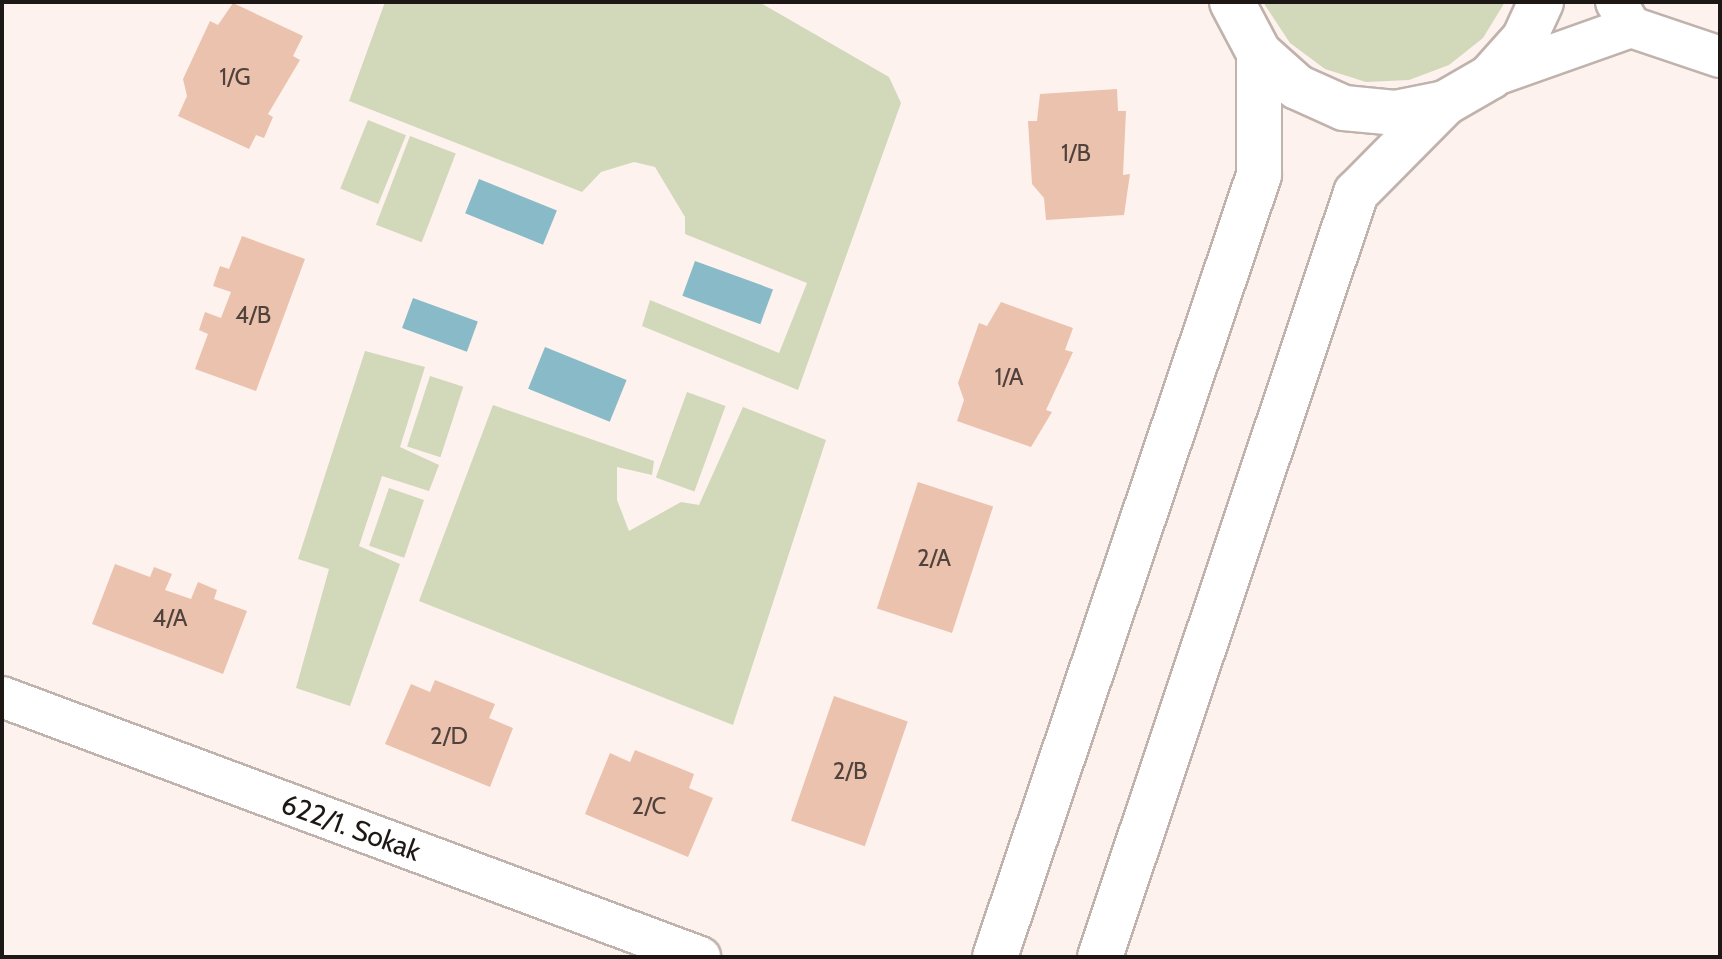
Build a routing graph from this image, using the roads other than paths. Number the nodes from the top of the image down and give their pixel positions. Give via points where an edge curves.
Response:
1 (1232, 2) edge
2 (1541, 2) edge
3 (1624, 14) edge
4 (1259, 53) junction
5 (1720, 57) edge
6 (1490, 77) junction
7 (1445, 103) junction
8 (2, 697) edge
9 (700, 957) edge
10 (995, 957) edge
11 (1100, 957) edge

1 - 4 main road
2 - 6 main road via 1524,39
3 - 5 street
3 - 6 street
4 - 7 main road via 1297,87 1344,108 1395,113
4 - 10 main road via 1259,175
6 - 7 main road
7 - 11 main road via 1356,193
8 - 9 street, 622/1. Sokak

